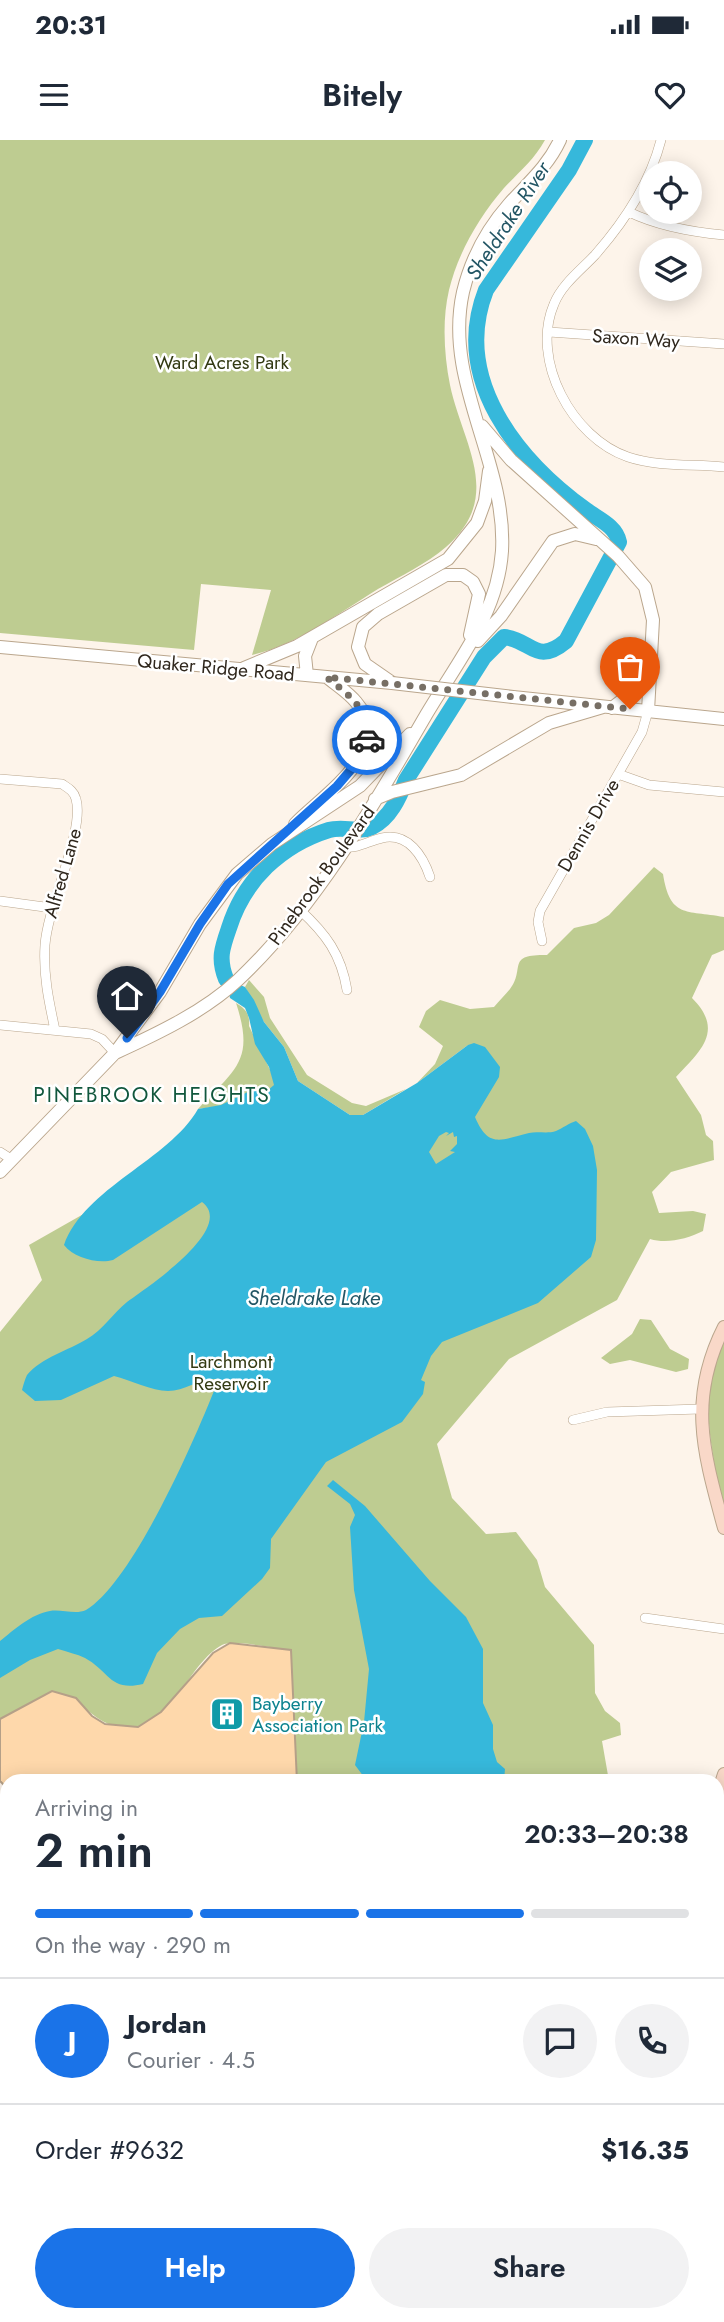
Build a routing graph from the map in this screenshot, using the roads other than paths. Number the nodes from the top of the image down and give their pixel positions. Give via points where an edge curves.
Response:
1 (560, 140) edge
2 (661, 140) edge
3 (629, 212) junction
4 (724, 235) edge
5 (549, 332) junction
6 (724, 344) edge
7 (477, 420) junction
8 (491, 464) junction
9 (724, 467) edge
10 (602, 543) junction
11 (312, 638) junction
12 (0, 646) edge
13 (466, 652) junction
14 (649, 666) junction
15 (242, 669) junction
16 (307, 675) junction
17 (326, 677) junction
18 (392, 683) junction
19 (607, 707) junction
20 (648, 711) junction
21 (426, 715) junction
22 (724, 719) edge
23 (618, 774) junction
24 (0, 779) edge
25 (724, 792) edge
26 (346, 797) junction
27 (375, 799) junction
28 (362, 819) junction
29 (282, 838) junction
30 (347, 842) junction
31 (430, 877) dead end
32 (0, 901) edge
33 (51, 908) junction
34 (300, 910) junction
35 (542, 942) dead end
36 (347, 989) dead end
37 (0, 1025) edge
38 (55, 1030) junction
39 (116, 1053) junction
40 (6, 1156) edge
41 (0, 1172) edge
42 (724, 1327) edge
43 (700, 1409) junction
44 (573, 1420) dead end
45 (724, 1528) edge
46 (645, 1618) dead end
47 (724, 1629) edge

1 - 7 street, Pinebrook Boulevard via 542,170 495,222 466,281 459,346
2 - 3 street
3 - 4 street via 679,229
3 - 5 street via 554,303
5 - 6 street, Saxon Way
5 - 9 street via 551,371 558,389 581,423 612,448 628,457
7 - 8 street, Pinebrook Boulevard
7 - 10 street via 511,460
8 - 11 street via 482,512 457,550
8 - 13 street, Pinebrook Boulevard via 501,523 500,565 488,609
10 - 13 street via 575,534 552,541 501,615
10 - 14 street via 640,579 651,604
11 - 15 street
11 - 16 street via 305,656
12 - 15 street, Quaker Ridge Road
13 - 18 street via 479,594 468,578 446,575 372,617 363,627 358,640 362,659
13 - 21 street, Pinebrook Boulevard
14 - 19 street via 638,688
14 - 20 street
15 - 16 street, Quaker Ridge Road
16 - 17 street, Quaker Ridge Road
17 - 18 street, Quaker Ridge Road
17 - 29 street via 362,710 367,741 342,782
18 - 19 street, Quaker Ridge Road, bridge
19 - 20 street, Quaker Ridge Road
19 - 27 street via 549,723 472,771
20 - 22 street, Quaker Ridge Road
20 - 23 street, Dennis Drive via 642,732
21 - 26 street, Pinebrook Boulevard via 379,770
21 - 27 street, Pinebrook Boulevard
23 - 25 street via 649,785
23 - 35 street, Dennis Drive via 540,911
24 - 33 street, Alfred Lane via 62,784 77,801 75,836
26 - 28 street via 356,801
26 - 29 street, Pinebrook Boulevard
27 - 28 street, Pinebrook Boulevard
28 - 30 street, Pinebrook Boulevard
29 - 39 street, Pinebrook Boulevard via 228,884
30 - 31 street via 356,848 385,837 400,840 421,855
30 - 34 street, Pinebrook Boulevard
32 - 33 street
33 - 38 street, Alfred Lane via 45,967
34 - 36 street via 335,949
34 - 39 street, Pinebrook Boulevard via 246,972 208,1002
37 - 38 street
38 - 39 street via 97,1036
39 - 40 street, Pinebrook Boulevard
40 - 41 street, Pinebrook Boulevard
42 - 43 main road via 707,1367
43 - 44 street via 607,1412
43 - 45 main road via 702,1439
46 - 47 street

